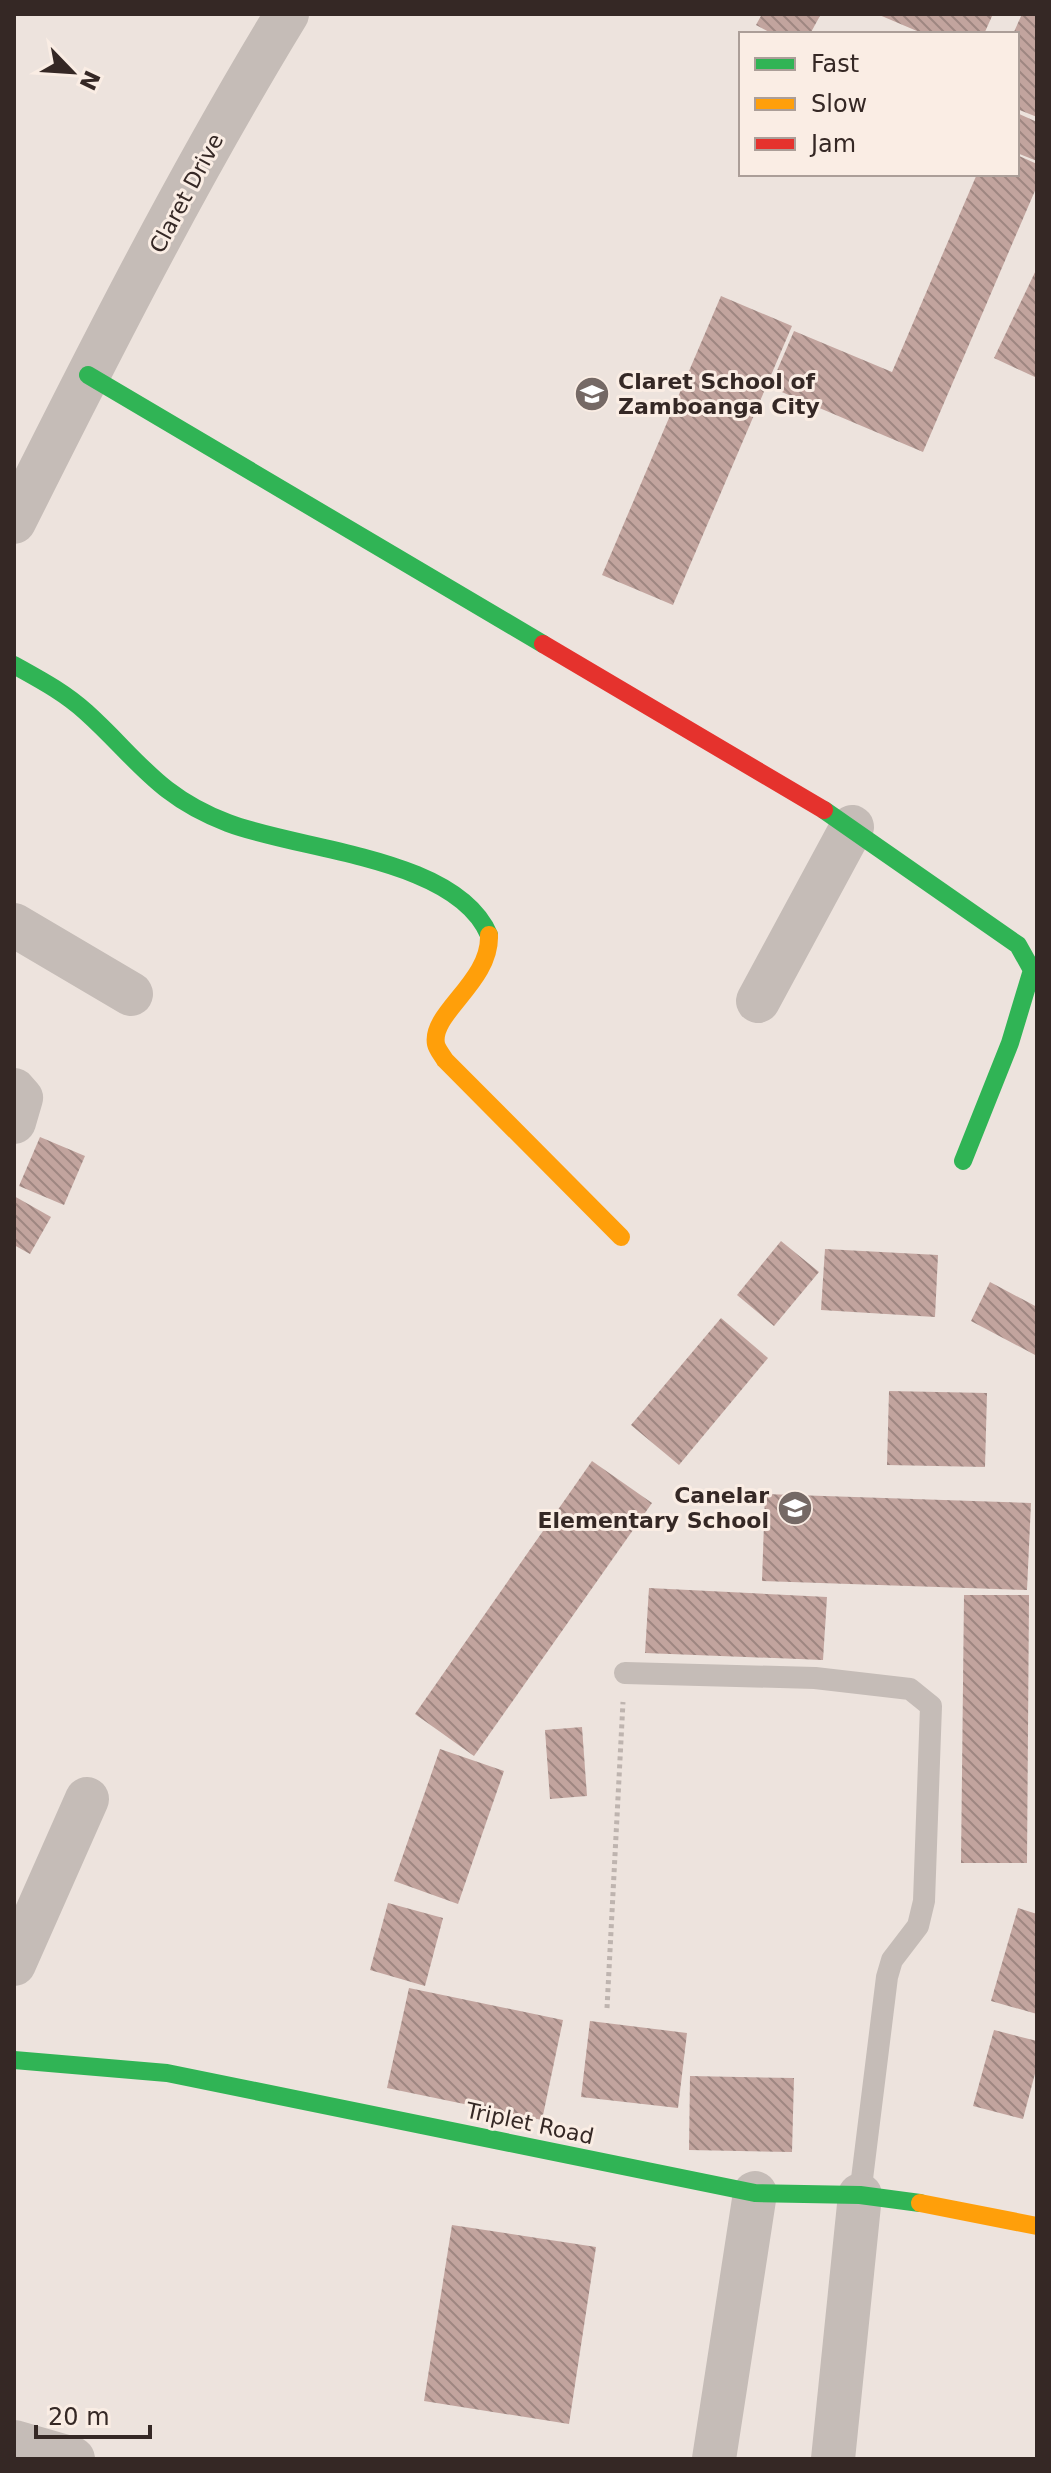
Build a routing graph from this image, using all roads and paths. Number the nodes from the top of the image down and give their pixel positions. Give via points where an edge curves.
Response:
1 (287, 14) edge
2 (88, 375) junction
3 (14, 522) edge
4 (14, 665) edge
5 (852, 827) junction
6 (14, 925) edge
7 (131, 994) dead end
8 (758, 1001) dead end
9 (1025, 1046) edge
10 (14, 1090) edge
11 (14, 1122) edge
12 (963, 1161) dead end
13 (621, 1237) dead end
14 (625, 1673) joint
15 (87, 1799) dead end
16 (14, 1964) edge
17 (607, 2008) dead end
18 (14, 2060) edge
19 (755, 2193) junction
20 (860, 2195) junction
21 (1037, 2226) edge
22 (14, 2442) edge
23 (73, 2459) edge
24 (714, 2459) edge
25 (833, 2459) edge

1 - 2 street, Claret Drive
2 - 3 street, Claret Drive
2 - 5 street
4 - 13 street via 86,712 167,791 227,822 435,882 460,894 482,917 486,967 450,1011 436,1043 445,1060
5 - 8 street
5 - 9 street via 1024,952 1032,970
6 - 7 street
9 - 12 street
10 - 11 street via 21,1098
14 - 17 path
14 - 20 lane via 815,1678 910,1689 931,1706 924,1901 918,1926 892,1960 887,1977
15 - 16 street
18 - 19 street, Triplet Road via 167,2073
19 - 20 street, Triplet Road
19 - 24 street
20 - 21 street, Triplet Road
20 - 25 street
22 - 23 street

